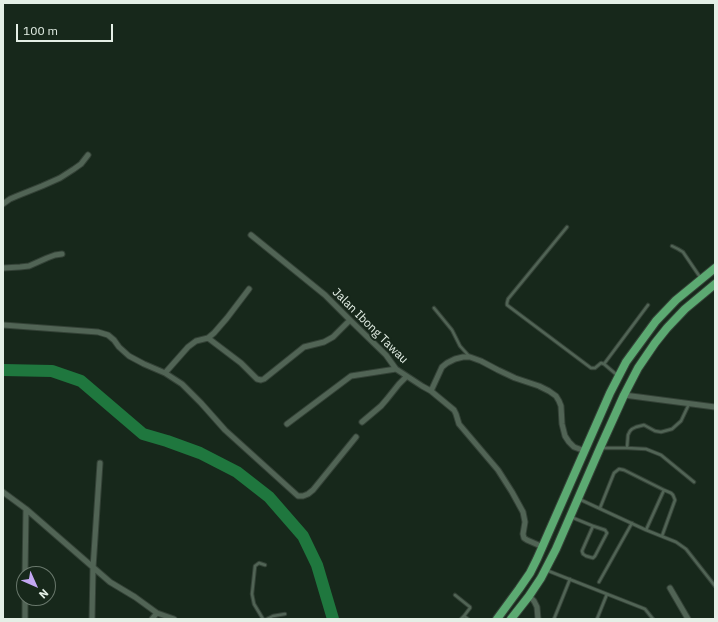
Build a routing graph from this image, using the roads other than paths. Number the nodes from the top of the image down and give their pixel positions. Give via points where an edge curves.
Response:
1 (88, 155) dead end
2 (3, 204) edge
3 (567, 227) dead end
4 (251, 235) dead end
5 (672, 246) dead end
6 (62, 254) dead end
7 (3, 268) edge
8 (715, 268) edge
9 (701, 279) junction
10 (712, 286) edge
11 (249, 288) dead end
12 (648, 305) dead end
13 (434, 308) dead end
14 (350, 320) junction
15 (3, 326) edge
16 (208, 338) junction
17 (470, 357) junction
18 (604, 364) junction
19 (396, 369) junction
20 (165, 373) junction
21 (619, 376) junction
22 (406, 377) junction
23 (431, 390) junction
24 (624, 395) junction
25 (689, 404) junction
26 (715, 407) edge
27 (362, 422) dead end
28 (287, 424) dead end
29 (356, 437) dead end
30 (600, 448) junction
31 (627, 448) junction
32 (585, 451) junction
33 (100, 463) dead end
34 (694, 482) dead end
35 (664, 490) junction
36 (3, 492) edge
37 (579, 498) junction
38 (600, 508) junction
39 (26, 509) junction
40 (571, 517) junction
41 (632, 523) junction
42 (593, 526) junction
43 (646, 530) junction
44 (662, 536) junction
45 (543, 546) junction
46 (265, 565) dead end
47 (25, 566) edge
48 (93, 568) junction
49 (546, 570) junction
50 (570, 579) junction
51 (599, 582) dead end
52 (715, 586) edge
53 (670, 588) dead end
54 (608, 594) junction
55 (455, 595) dead end
56 (529, 596) junction
57 (25, 606) edge
58 (157, 613) junction
59 (285, 614) dead end
60 (464, 616) junction
61 (25, 619) edge
62 (92, 619) edge
63 (152, 619) edge
64 (174, 619) edge
65 (263, 619) edge
66 (267, 619) edge
67 (461, 619) edge
68 (468, 619) edge
69 (497, 619) edge
70 (511, 619) edge
71 (538, 619) edge
72 (554, 619) edge
73 (597, 619) edge
74 (653, 619) edge
75 (688, 619) edge

1 - 2 street via 81,164 60,178
3 - 18 lane via 508,299 507,306 591,368
4 - 14 street, Jalan Ibong Tawau via 325,295
5 - 9 lane via 683,252
6 - 7 street via 29,266
8 - 9 highway
9 - 10 highway
9 - 21 highway via 656,321
10 - 24 highway via 667,328 638,368
11 - 16 street via 228,318
12 - 18 lane
13 - 17 lane
14 - 16 street via 333,337 304,347 261,380
14 - 19 street, Jalan Ibong Tawau via 386,355
15 - 20 street via 98,332 108,335 129,356
16 - 20 street via 188,346
17 - 23 street via 455,359 442,367
17 - 32 street via 539,386 556,396 561,406 562,424 569,442
18 - 21 lane
19 - 22 street, Jalan Ibong Tawau
19 - 28 street via 351,376
20 - 29 street via 182,384 225,430 298,496 313,490
21 - 32 highway
22 - 23 street, Jalan Ibong Tawau
22 - 27 street via 381,406
23 - 45 street, Jalan Ibong Tawau via 454,410 459,424 498,470 512,492 523,512 524,538
24 - 25 street
24 - 30 highway
25 - 26 street
25 - 31 lane via 681,421 672,429 661,432 644,425 632,429 628,435
30 - 31 lane
30 - 37 highway
31 - 34 lane via 646,449 661,455
32 - 45 highway
33 - 48 street
35 - 38 lane via 620,469 614,473
35 - 43 lane
35 - 44 lane via 671,493 675,500
36 - 39 street
37 - 38 lane
37 - 40 highway
38 - 41 lane
39 - 47 street
39 - 48 street
40 - 42 lane
40 - 49 highway
41 - 43 lane
41 - 51 lane
42 - 42 lane via 607,533 593,558 586,556 582,551
43 - 44 lane
44 - 52 lane via 686,549
45 - 69 highway via 530,573
46 - 65 lane via 259,563 255,566 252,594 254,604
48 - 58 street
48 - 62 street
49 - 50 lane
49 - 56 highway
50 - 54 lane
50 - 72 lane
53 - 75 street
54 - 73 lane
54 - 74 lane via 646,608
55 - 60 lane via 470,607
56 - 70 highway
56 - 71 street via 537,607
57 - 61 street
58 - 63 street
58 - 64 street
59 - 66 lane
60 - 67 lane
60 - 68 lane

